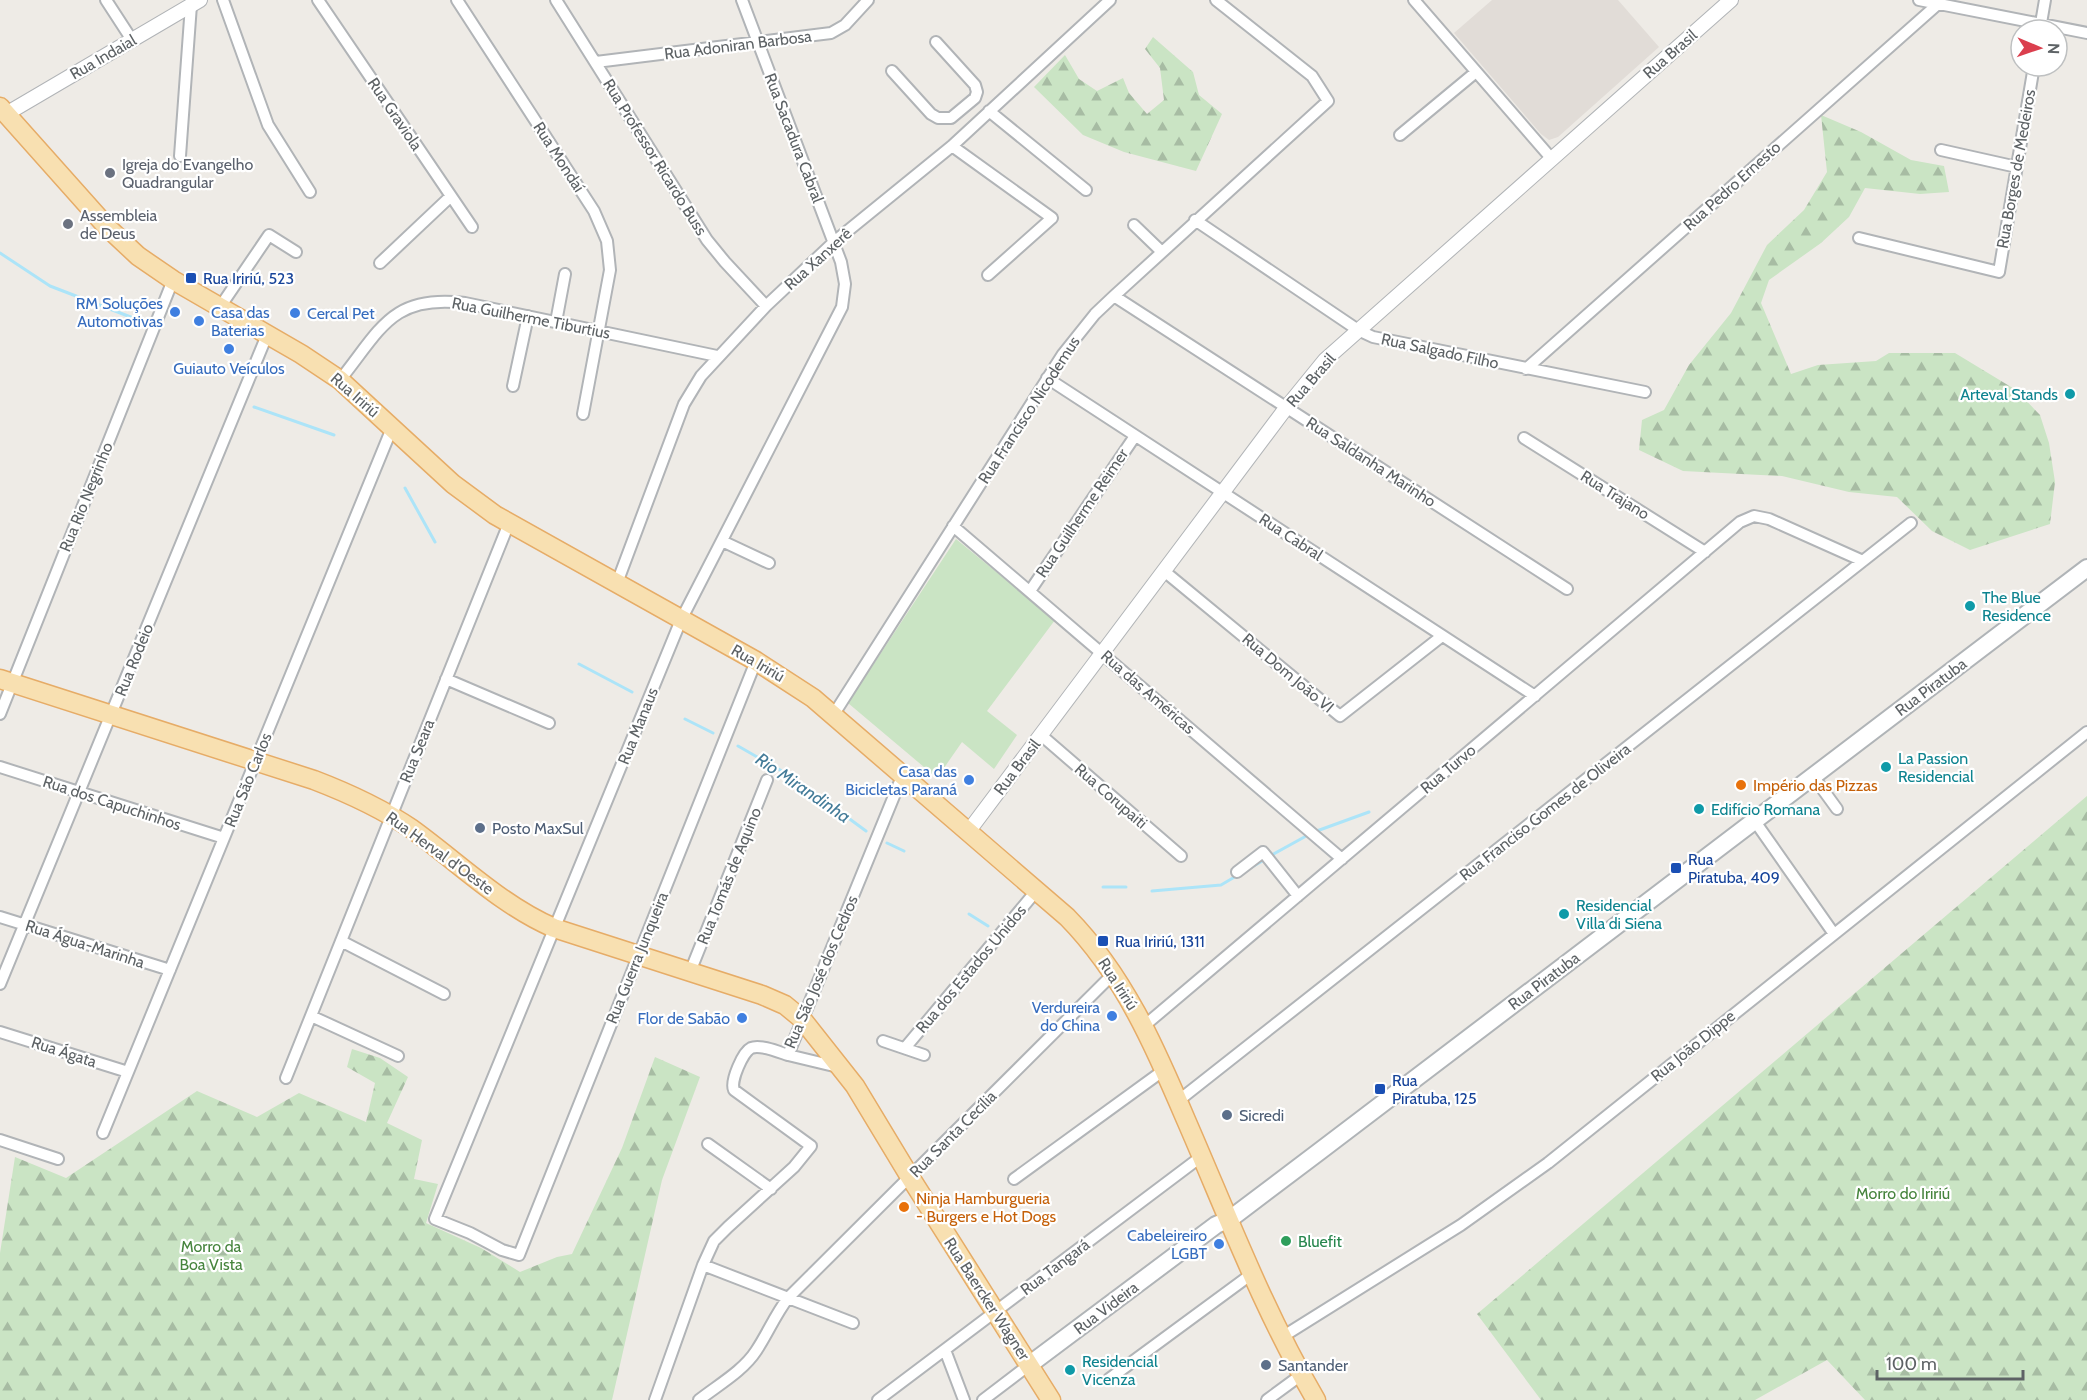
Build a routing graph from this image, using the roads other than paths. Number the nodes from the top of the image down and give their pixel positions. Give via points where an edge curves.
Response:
1 (105, 0) edge
2 (223, 0) edge
3 (318, 0) edge
4 (457, 0) edge
5 (556, 0) edge
6 (742, 0) edge
7 (868, 0) edge
8 (1110, 0) edge
9 (1216, 0) edge
10 (1731, 0) edge
11 (1919, 0) edge
12 (2045, 0) edge
13 (1417, 1) edge
14 (196, 3) edge
15 (1938, 4) junction
16 (2042, 18) edge
17 (2009, 20) edge
18 (2069, 31) edge
19 (2087, 33) edge
20 (132, 40) junction
21 (758, 42) junction
22 (936, 42) dead end
23 (596, 62) junction
24 (892, 71) dead end
25 (1476, 72) junction
26 (2032, 78) edge
27 (3, 111) edge
28 (989, 111) junction
29 (957, 114) junction
30 (970, 128) junction
31 (1400, 135) dead end
32 (952, 146) junction
33 (1941, 150) dead end
34 (180, 156) dead end
35 (1551, 158) junction
36 (2017, 166) junction
37 (1086, 190) dead end
38 (310, 192) dead end
39 (451, 196) junction
40 (1195, 220) junction
41 (1134, 225) dead end
42 (472, 227) dead end
43 (1859, 238) dead end
44 (834, 242) junction
45 (296, 252) dead end
46 (1162, 252) junction
47 (380, 263) dead end
48 (566, 274) dead end
49 (988, 274) dead end
50 (172, 280) junction
51 (1113, 296) junction
52 (766, 306) junction
53 (220, 308) junction
54 (528, 316) junction
55 (556, 322) junction
56 (1359, 330) junction
57 (599, 331) junction
58 (267, 335) junction
59 (717, 357) junction
60 (1526, 369) junction
61 (1047, 378) junction
62 (340, 380) junction
63 (513, 386) dead end
64 (1645, 392) dead end
65 (1286, 408) junction
66 (583, 414) dead end
67 (392, 428) junction
68 (1135, 436) junction
69 (1524, 438) dead end
70 (1223, 493) junction
71 (509, 523) junction
72 (1911, 523) dead end
73 (953, 526) junction
74 (722, 541) junction
75 (1705, 552) junction
76 (1863, 561) junction
77 (769, 563) dead end
78 (2087, 568) edge
79 (1164, 571) junction
80 (617, 583) junction
81 (1567, 589) dead end
82 (1029, 591) junction
83 (681, 620) junction
84 (1442, 636) junction
85 (1102, 653) junction
86 (756, 660) junction
87 (446, 679) junction
88 (6, 681) edge
89 (1534, 696) junction
90 (0, 714) edge
91 (834, 714) junction
92 (111, 715) junction
93 (549, 723) dead end
94 (2087, 732) edge
95 (1041, 735) junction
96 (255, 762) junction
97 (0, 767) edge
98 (903, 774) junction
99 (1813, 776) junction
100 (767, 780) dead end
101 (79, 792) junction
102 (1837, 809) dead end
103 (391, 816) junction
104 (1754, 820) junction
105 (968, 832) junction
106 (224, 838) junction
107 (1181, 856) dead end
108 (1342, 859) junction
109 (1237, 872) dead end
110 (1037, 890) junction
111 (1298, 896) junction
112 (0, 917) edge
113 (24, 925) junction
114 (554, 928) junction
115 (1834, 934) junction
116 (341, 941) junction
117 (638, 955) junction
118 (170, 970) junction
119 (690, 972) junction
120 (1114, 974) junction
121 (0, 984) edge
122 (444, 994) dead end
123 (311, 1016) junction
124 (802, 1019) junction
125 (1144, 1026) junction
126 (0, 1032) edge
127 (883, 1041) dead end
128 (905, 1048) junction
129 (788, 1054) junction
130 (924, 1055) dead end
131 (398, 1056) dead end
132 (842, 1068) junction
133 (1164, 1070) junction
134 (128, 1072) junction
135 (286, 1078) dead end
136 (1178, 1101) junction
137 (103, 1132) dead end
138 (0, 1140) edge
139 (708, 1144) dead end
140 (1202, 1156) junction
141 (58, 1159) dead end
142 (910, 1177) junction
143 (1014, 1179) dead end
144 (771, 1189) junction
145 (1230, 1219) junction
146 (519, 1255) joint
147 (703, 1265) junction
148 (1253, 1273) junction
149 (788, 1298) junction
150 (995, 1312) junction
151 (853, 1323) dead end
152 (1282, 1337) junction
153 (945, 1350) junction
154 (1029, 1365) junction
155 (1301, 1375) junction
156 (1109, 1379) dead end
157 (655, 1400) edge
158 (699, 1400) edge
159 (878, 1400) edge
160 (964, 1400) edge
161 (983, 1400) edge
162 (1051, 1400) edge
163 (1267, 1400) edge
164 (1316, 1400) edge

1 - 20 street
2 - 38 street via 268,125
3 - 39 street, Rua Graviola
4 - 57 street, Rua Mondaí via 602,225 610,270
5 - 23 street, Rua Professor Ricardo Buss
6 - 21 street, Rua Sacadura Cabral
7 - 21 street, Rua Adoniran Barbosa via 845,25 831,33
8 - 28 street, Rua Xanxerê
9 - 40 street, Rua Francisco Nicodemus via 1312,76 1328,100
10 - 35 street, Rua Brasil
11 - 15 street
12 - 16 street
13 - 25 street
14 - 20 street, Rua Indaial
14 - 34 street
15 - 17 street
15 - 60 street, Rua Pedro Ernesto
18 - 19 street
20 - 27 street, Rua Indaial
21 - 23 street, Rua Adoniran Barbosa
21 - 44 street, Rua Sacadura Cabral
22 - 29 street via 975,85 975,98
23 - 52 street, Rua Professor Ricardo Buss via 707,240
24 - 29 street via 931,114 945,119
25 - 31 street
25 - 35 street
26 - 36 street, Rua Borges de Medeiros
27 - 50 main road, Rua Iririú via 122,243
28 - 30 street, Rua Xanxerê
28 - 37 street
29 - 30 street
30 - 32 street, Rua Xanxerê
32 - 44 street, Rua Xanxerê
32 - 49 street via 1052,218
33 - 36 street
35 - 56 street, Rua Brasil
36 - 43 street, Rua Borges de Medeiros via 1999,272
39 - 42 street, Rua Graviola
39 - 47 street
40 - 46 street, Rua Francisco Nicodemus
40 - 56 street, Rua Salgado Filho
41 - 46 street
44 - 52 street, Rua Xanxerê
44 - 74 street, Rua Manaus via 845,284 838,318
45 - 53 street via 269,235
46 - 51 street, Rua Francisco Nicodemus
48 - 55 street
50 - 53 main road, Rua Iririú
50 - 88 street, Rua Rio Negrinho
51 - 61 street, Rua Francisco Nicodemus via 1080,332
51 - 65 street, Rua Saldanha Marinho
52 - 59 street, Rua Xanxerê
53 - 58 main road, Rua Iririú
54 - 55 street, Rua Guilherme Tiburtius
54 - 62 street, Rua Guilherme Tiburtius via 452,301 415,304 388,321
54 - 63 street
55 - 57 street, Rua Guilherme Tiburtius
56 - 60 street, Rua Salgado Filho via 1384,340
56 - 65 street, Rua Brasil via 1325,360
57 - 59 street, Rua Guilherme Tiburtius
57 - 66 street, Rua Mondaí
58 - 62 main road, Rua Iririú
58 - 92 street, Rua Rodeio
59 - 80 street, Rua Xanxerê via 684,404
60 - 64 street, Rua Salgado Filho
61 - 68 street, Rua Cabral
61 - 73 street, Rua Francisco Nicodemus
62 - 67 main road, Rua Iririú
65 - 70 street, Rua Brasil
65 - 81 street, Rua Saldanha Marinho
67 - 71 main road, Rua Iririú via 453,484
67 - 96 street, Rua São Carlos
68 - 70 street, Rua Cabral
68 - 82 street, Rua Guilherme Reimer
69 - 75 street, Rua Trajano
70 - 79 street, Rua Brasil
70 - 84 street, Rua Cabral
71 - 80 main road, Rua Iririú
71 - 87 street, Rua Seara
72 - 76 street, Rua Franciso Gomes de Oliveira
73 - 82 street, Rua das Américas
73 - 91 street, Rua Francisco Nicodemus
74 - 77 street
74 - 83 street, Rua Manaus
75 - 76 street, Rua Turvo via 1740,522 1754,516
75 - 89 street, Rua Turvo
76 - 136 street, Rua Franciso Gomes de Oliveira
78 - 99 main road, Rua Piratuba
79 - 84 street, Rua Dom João VI via 1340,716
79 - 85 street, Rua Brasil
80 - 83 main road, Rua Iririú
82 - 85 street, Rua das Américas
83 - 86 main road, Rua Iririú
83 - 114 street, Rua Manaus
84 - 89 street, Rua Cabral
85 - 95 street, Rua Brasil
85 - 108 street, Rua das Américas
86 - 91 main road, Rua Iririú
86 - 117 street, Rua Guerra Junqueira
87 - 93 street
87 - 103 street, Rua Seara
88 - 90 street, Rua Rio Negrinho
88 - 92 main road, Rua Herval d'Oeste
89 - 108 street, Rua Turvo
91 - 98 main road, Rua Iririú
92 - 96 main road, Rua Herval d'Oeste
92 - 101 street, Rua Rodeio
94 - 115 street, Rua João Dippe
95 - 105 street, Rua Brasil
95 - 107 street, Rua Corupaiti
96 - 103 main road, Rua Herval d'Oeste via 342,791
96 - 106 street, Rua São Carlos
97 - 101 street, Rua dos Capuchinhos
98 - 105 main road, Rua Iririú
98 - 124 street, Rua São José dos Cedros
99 - 102 street
99 - 104 main road, Rua Piratuba
100 - 119 street, Rua Tomás de Aquino
101 - 106 street, Rua dos Capuchinhos
101 - 113 street, Rua Rodeio
103 - 114 main road, Rua Herval d'Oeste via 510,904
103 - 116 street, Rua Seara
104 - 115 street
104 - 145 main road, Rua Piratuba
105 - 110 main road, Rua Iririú
106 - 118 street, Rua São Carlos
108 - 111 street, Rua Turvo
109 - 111 street via 1263,852
110 - 120 main road, Rua Iririú via 1080,930
110 - 128 street, Rua dos Estados Unidos
111 - 125 street, Rua Turvo
112 - 113 street, Rua Água-Marinha
113 - 118 street, Rua Água-Marinha
113 - 121 street, Rua Rodeio
114 - 117 main road, Rua Herval d'Oeste
114 - 146 street, Rua Manaus via 435,1219
115 - 152 street, Rua João Dippe via 1489,1206
116 - 122 street
116 - 123 street, Rua Seara
117 - 119 main road, Rua Herval d'Oeste
117 - 146 street, Rua Guerra Junqueira
118 - 134 street, Rua São Carlos
119 - 124 main road, Rua Herval d'Oeste via 773,999
120 - 125 main road, Rua Iririú
120 - 142 street, Rua Santa Cecília
123 - 131 street
123 - 135 street, Rua Seara
124 - 129 street, Rua São José dos Cedros
124 - 132 main road, Rua Baercker Wagner
125 - 133 main road, Rua Iririú
126 - 134 street, Rua Ágata
127 - 128 street
128 - 130 street
129 - 132 street
129 - 144 street, Rua São José dos Cedros via 752,1047 732,1084 734,1090 812,1146
132 - 142 main road, Rua Baercker Wagner
133 - 136 main road, Rua Iririú
133 - 143 street
134 - 137 street, Rua São Carlos
136 - 140 main road, Rua Iririú
138 - 141 street
139 - 144 street
140 - 145 main road, Rua Iririú
140 - 150 street, Rua Tangará
142 - 149 street, Rua Santa Cecília
142 - 150 main road, Rua Baercker Wagner
144 - 147 street, Rua São José dos Cedros via 714,1241
145 - 148 main road, Rua Iririú
145 - 154 main road, Rua Videira via 1216,1225
147 - 149 street
147 - 157 street, Rua São José dos Cedros
148 - 152 main road, Rua Iririú
148 - 156 street
149 - 151 street
149 - 158 street, Rua Santa Cecília via 756,1351
150 - 153 street, Rua Tangará
150 - 154 main road, Rua Baercker Wagner
152 - 155 main road, Rua Iririú
153 - 159 street, Rua Tangará
153 - 160 street
154 - 161 street, Rua Videira
154 - 162 main road, Rua Baercker Wagner
155 - 163 street
155 - 164 main road, Rua Iririú

